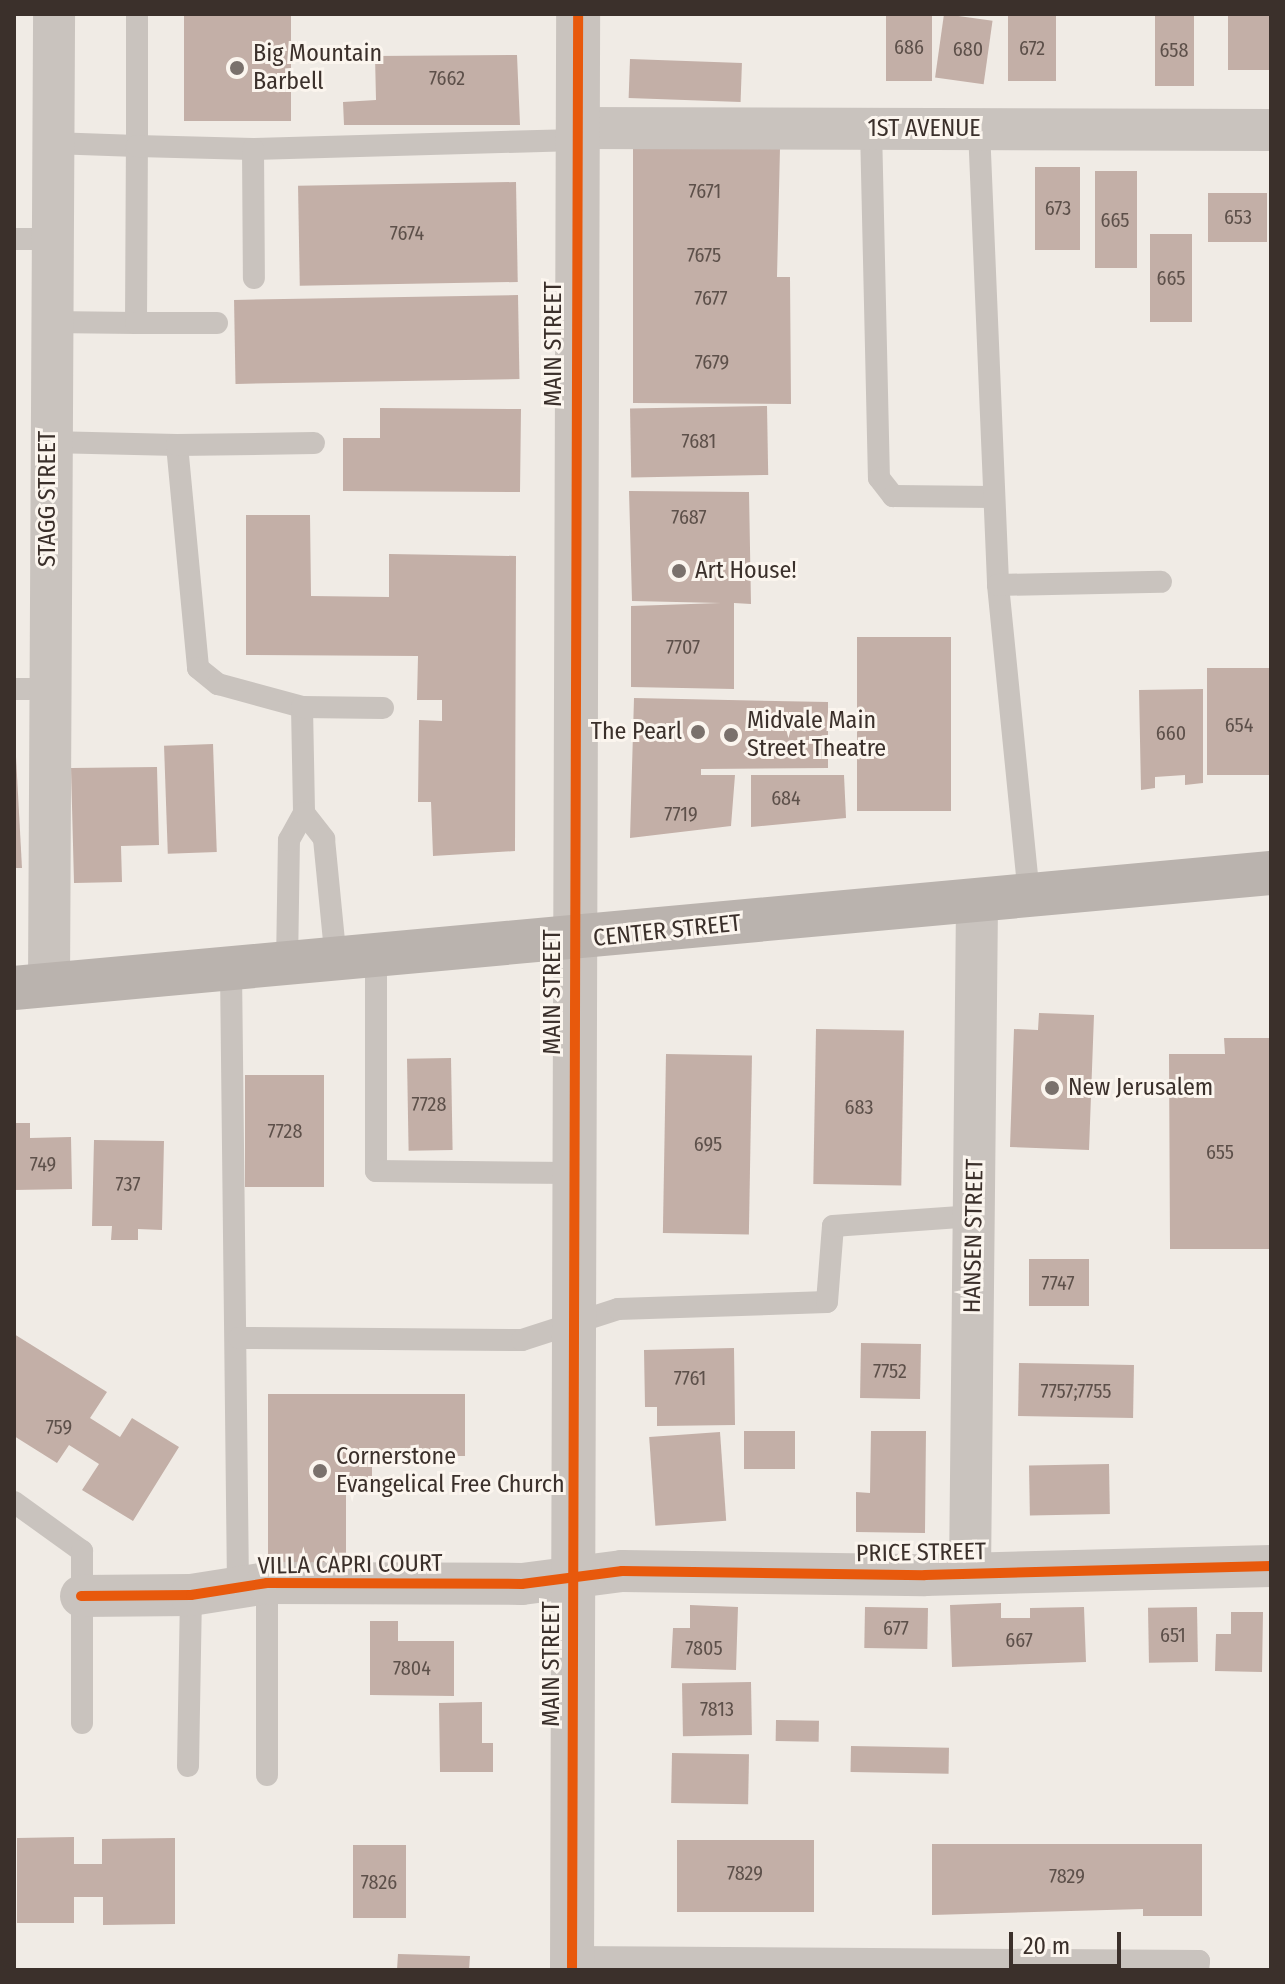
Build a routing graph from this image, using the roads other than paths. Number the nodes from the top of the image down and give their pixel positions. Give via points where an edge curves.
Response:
1 (54, 14) edge
2 (137, 14) edge
3 (578, 14) edge
4 (871, 128) junction
5 (979, 129) junction
6 (1271, 130) edge
7 (577, 134) junction
8 (52, 143) junction
9 (137, 146) junction
10 (253, 149) junction
11 (32, 239) edge
12 (254, 278) dead end
13 (50, 322) junction
14 (136, 323) junction
15 (217, 323) dead end
16 (49, 442) junction
17 (314, 443) dead end
18 (177, 445) junction
19 (994, 497) junction
20 (1161, 582) dead end
21 (998, 585) junction
22 (30, 689) edge
23 (302, 707) junction
24 (383, 708) dead end
25 (304, 813) junction
26 (1271, 873) edge
27 (1029, 895) junction
28 (977, 900) junction
29 (574, 940) junction
30 (356, 959) junction
31 (287, 965) junction
32 (231, 970) junction
33 (32, 986) edge
34 (573, 1173) junction
35 (974, 1216) junction
36 (573, 1326) junction
37 (239, 1338) junction
38 (14, 1502) edge
39 (1271, 1566) edge
40 (970, 1573) junction
41 (573, 1580) junction
42 (253, 1585) junction
43 (191, 1595) junction
44 (81, 1596) junction
45 (82, 1723) dead end
46 (188, 1766) dead end
47 (267, 1775) dead end
48 (572, 1963) edge
49 (1198, 1970) edge

1 - 8 street, STAGG STREET
2 - 9 lane
3 - 7 street, MAIN STREET
4 - 5 street, 1ST AVENUE
4 - 7 street, 1ST AVENUE
4 - 19 lane via 879,478 893,496
5 - 6 street, 1ST AVENUE
5 - 19 lane
7 - 10 lane
7 - 29 street, MAIN STREET
8 - 9 lane
8 - 11 street, STAGG STREET
9 - 10 lane
9 - 14 lane
10 - 12 lane
11 - 13 street, STAGG STREET
13 - 14 lane
13 - 16 street, STAGG STREET
14 - 15 lane
16 - 18 lane
16 - 22 street, STAGG STREET
17 - 18 lane
18 - 23 lane via 198,668 218,684
19 - 21 lane
20 - 21 lane
21 - 27 lane
22 - 33 street, STAGG STREET
23 - 24 lane
23 - 25 lane
25 - 30 lane via 324,839
25 - 31 lane via 289,840
26 - 27 main road, CENTER STREET
27 - 28 main road, CENTER STREET
28 - 29 main road, CENTER STREET
28 - 35 street, HANSEN STREET
29 - 30 main road, CENTER STREET
29 - 34 street, MAIN STREET
30 - 31 main road, CENTER STREET
30 - 34 lane via 376,1171
31 - 32 main road, CENTER STREET
32 - 33 main road, CENTER STREET
32 - 37 lane
34 - 36 street, MAIN STREET
35 - 36 lane via 833,1226 827,1302 618,1309
35 - 40 street, HANSEN STREET
36 - 37 lane via 522,1340
36 - 41 street, MAIN STREET
37 - 42 lane
38 - 44 lane via 82,1551
39 - 40 street, PRICE STREET
40 - 41 street, PRICE STREET via 622,1571
41 - 42 street, VILLA CAPRI COURT
41 - 48 street, MAIN STREET
42 - 43 street, VILLA CAPRI COURT
42 - 47 lane
43 - 44 street, VILLA CAPRI COURT
43 - 46 lane
44 - 45 lane
48 - 49 lane via 1199,1961

